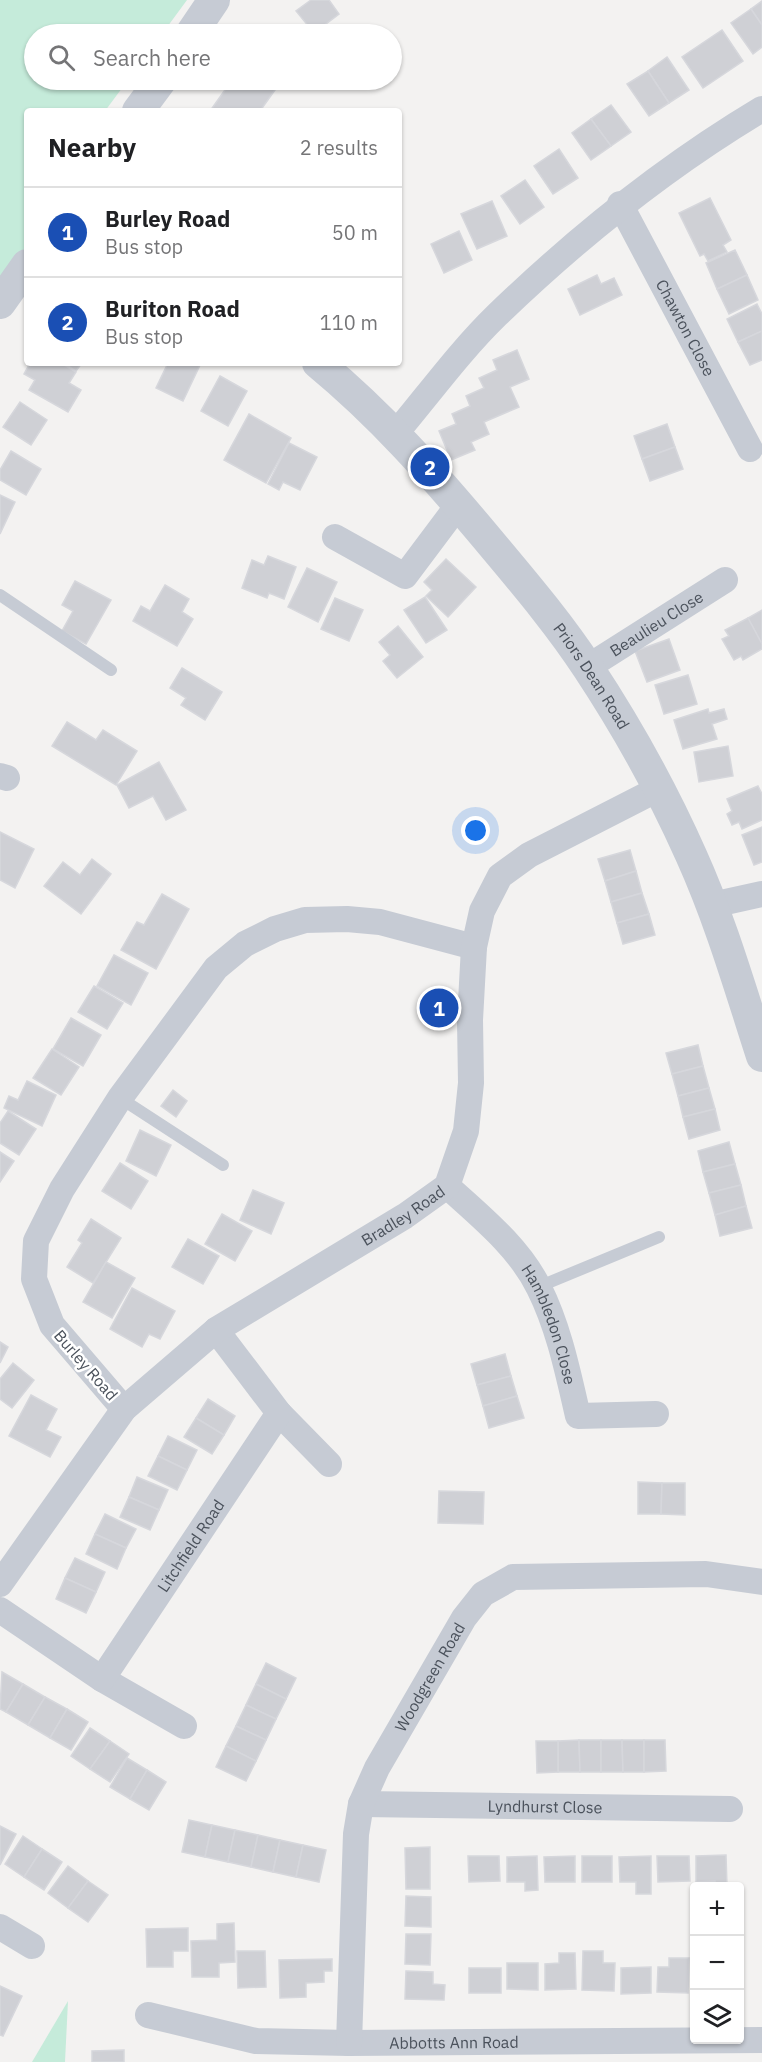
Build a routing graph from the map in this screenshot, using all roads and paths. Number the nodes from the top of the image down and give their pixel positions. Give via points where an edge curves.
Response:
1 (214, 0) edge
2 (198, 24) edge
3 (154, 90) edge
4 (140, 108) edge
5 (762, 109) edge
6 (620, 204) junction
7 (24, 269) edge
8 (0, 303) edge
9 (322, 366) edge
10 (396, 433) junction
11 (750, 449) dead end
12 (459, 504) junction
13 (335, 537) dead end
14 (725, 580) dead end
15 (0, 595) edge
16 (588, 667) junction
17 (111, 670) dead end
18 (660, 788) junction
19 (762, 894) edge
20 (712, 905) junction
21 (474, 947) junction
22 (762, 1056) edge
23 (120, 1098) junction
24 (223, 1165) dead end
25 (447, 1186) junction
26 (659, 1237) dead end
27 (538, 1287) junction
28 (216, 1330) junction
29 (124, 1409) junction
30 (279, 1413) junction
31 (656, 1414) dead end
32 (329, 1464) dead end
33 (762, 1582) edge
34 (0, 1584) edge
35 (0, 1610) edge
36 (102, 1678) junction
37 (184, 1726) dead end
38 (361, 1804) junction
39 (730, 1809) dead end
40 (0, 1927) edge
41 (32, 1946) dead end
42 (148, 2016) dead end
43 (762, 2040) edge
44 (349, 2043) junction

1 - 2 street
3 - 4 street
5 - 6 street
6 - 10 street via 495,317
6 - 11 street, Chawton Close
7 - 8 street
9 - 10 street, Priors Dean Road
10 - 12 street, Priors Dean Road
12 - 13 street via 405,576
12 - 16 street, Priors Dean Road
14 - 16 street, Beaulieu Close
15 - 17 lane
16 - 18 street, Priors Dean Road
18 - 20 street, Priors Dean Road
18 - 21 street, Bradley Road via 529,855 500,876 482,911
19 - 20 street
20 - 22 street, Priors Dean Road
21 - 23 street, Burley Road via 380,922 347,918 305,920 275,929 245,944 216,968
21 - 25 street, Bradley Road via 466,1131
23 - 24 lane
23 - 29 street, Burley Road via 62,1189 36,1241 34,1279 52,1325
25 - 27 street, Hambledon Close via 515,1252
25 - 28 street, Bradley Road via 405,1216
26 - 27 lane
27 - 31 street, Hambledon Close via 566,1362 578,1416
28 - 29 street, Bradley Road
28 - 30 street
29 - 34 street, Bradley Road
30 - 32 street
30 - 36 street, Litchfield Road
33 - 38 street, Woodgreen Road via 706,1574 513,1577 483,1594 464,1618 400,1724
35 - 36 street
36 - 37 street
38 - 39 street, Lyndhurst Close
38 - 44 street, Woodgreen Road via 356,1834
40 - 41 street
42 - 44 street, Abbotts Ann Road via 256,2041
43 - 44 street, Abbotts Ann Road

